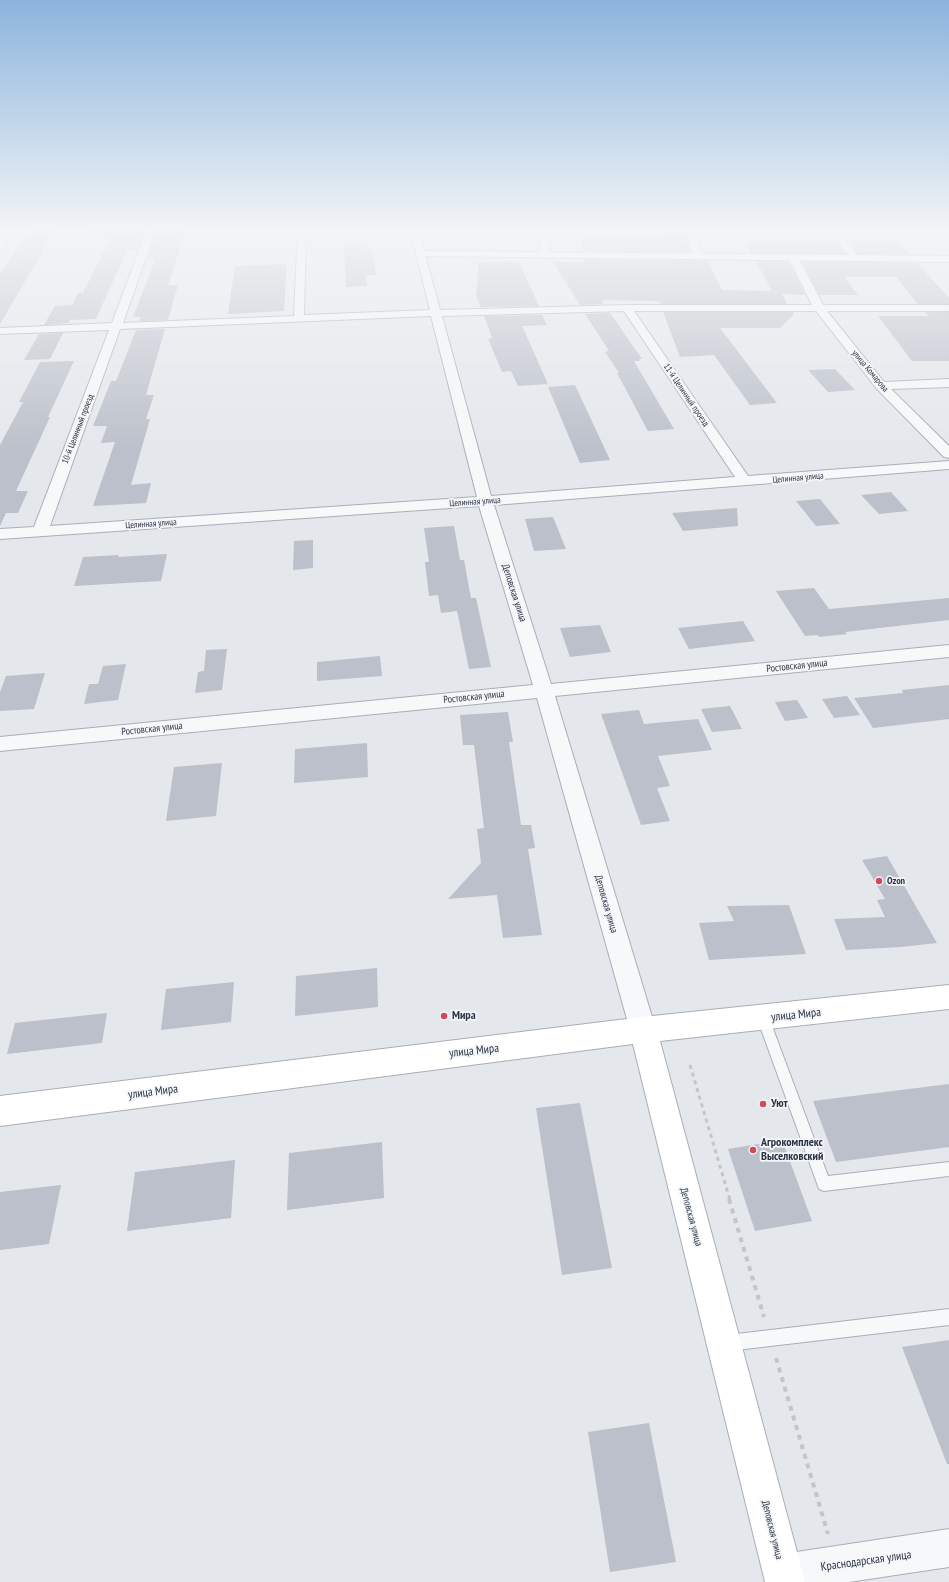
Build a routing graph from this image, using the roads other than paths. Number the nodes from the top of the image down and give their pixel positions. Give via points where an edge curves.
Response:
1 (125, 303) edge
2 (300, 303) edge
3 (433, 303) edge
4 (816, 303) edge
5 (627, 308) junction
6 (819, 308) junction
7 (949, 308) edge
8 (435, 313) junction
9 (299, 319) junction
10 (117, 326) junction
11 (0, 331) edge
12 (949, 383) edge
13 (881, 386) junction
14 (949, 454) edge
15 (949, 465) edge
16 (745, 482) junction
17 (485, 501) junction
18 (40, 532) junction
19 (0, 534) edge
20 (949, 651) edge
21 (544, 690) junction
22 (0, 744) edge
23 (949, 997) edge
24 (763, 1018) junction
25 (642, 1030) junction
26 (0, 1111) edge
27 (949, 1170) edge
28 (949, 1317) edge
29 (724, 1344) junction
30 (949, 1548) edge
31 (784, 1578) edge

1 - 10 street, 10-й Целинный проезд
2 - 9 street
3 - 8 street, Деповская улица
4 - 6 street, улица Комарова
5 - 6 street
5 - 8 street
5 - 16 street, 11-й Целинный проезд
6 - 7 street
6 - 13 street, улица Комарова
8 - 9 street
8 - 17 street, Деповская улица
9 - 10 street
10 - 11 street
10 - 18 street, 10-й Целинный проезд
12 - 13 street
13 - 14 street, улица Комарова
15 - 16 street, Целинная улица
16 - 17 street, Целинная улица
17 - 18 street, Целинная улица
17 - 21 street, Деповская улица
18 - 19 street, Целинная улица
20 - 21 street, Ростовская улица
21 - 22 street, Ростовская улица
21 - 25 street, Деповская улица
23 - 24 street, улица Мира
24 - 25 street, улица Мира
24 - 27 lane via 824,1184
25 - 26 street, улица Мира
25 - 29 street, Деповская улица
28 - 29 lane
29 - 31 street, Деповская улица
30 - 31 street, Краснодарская улица

